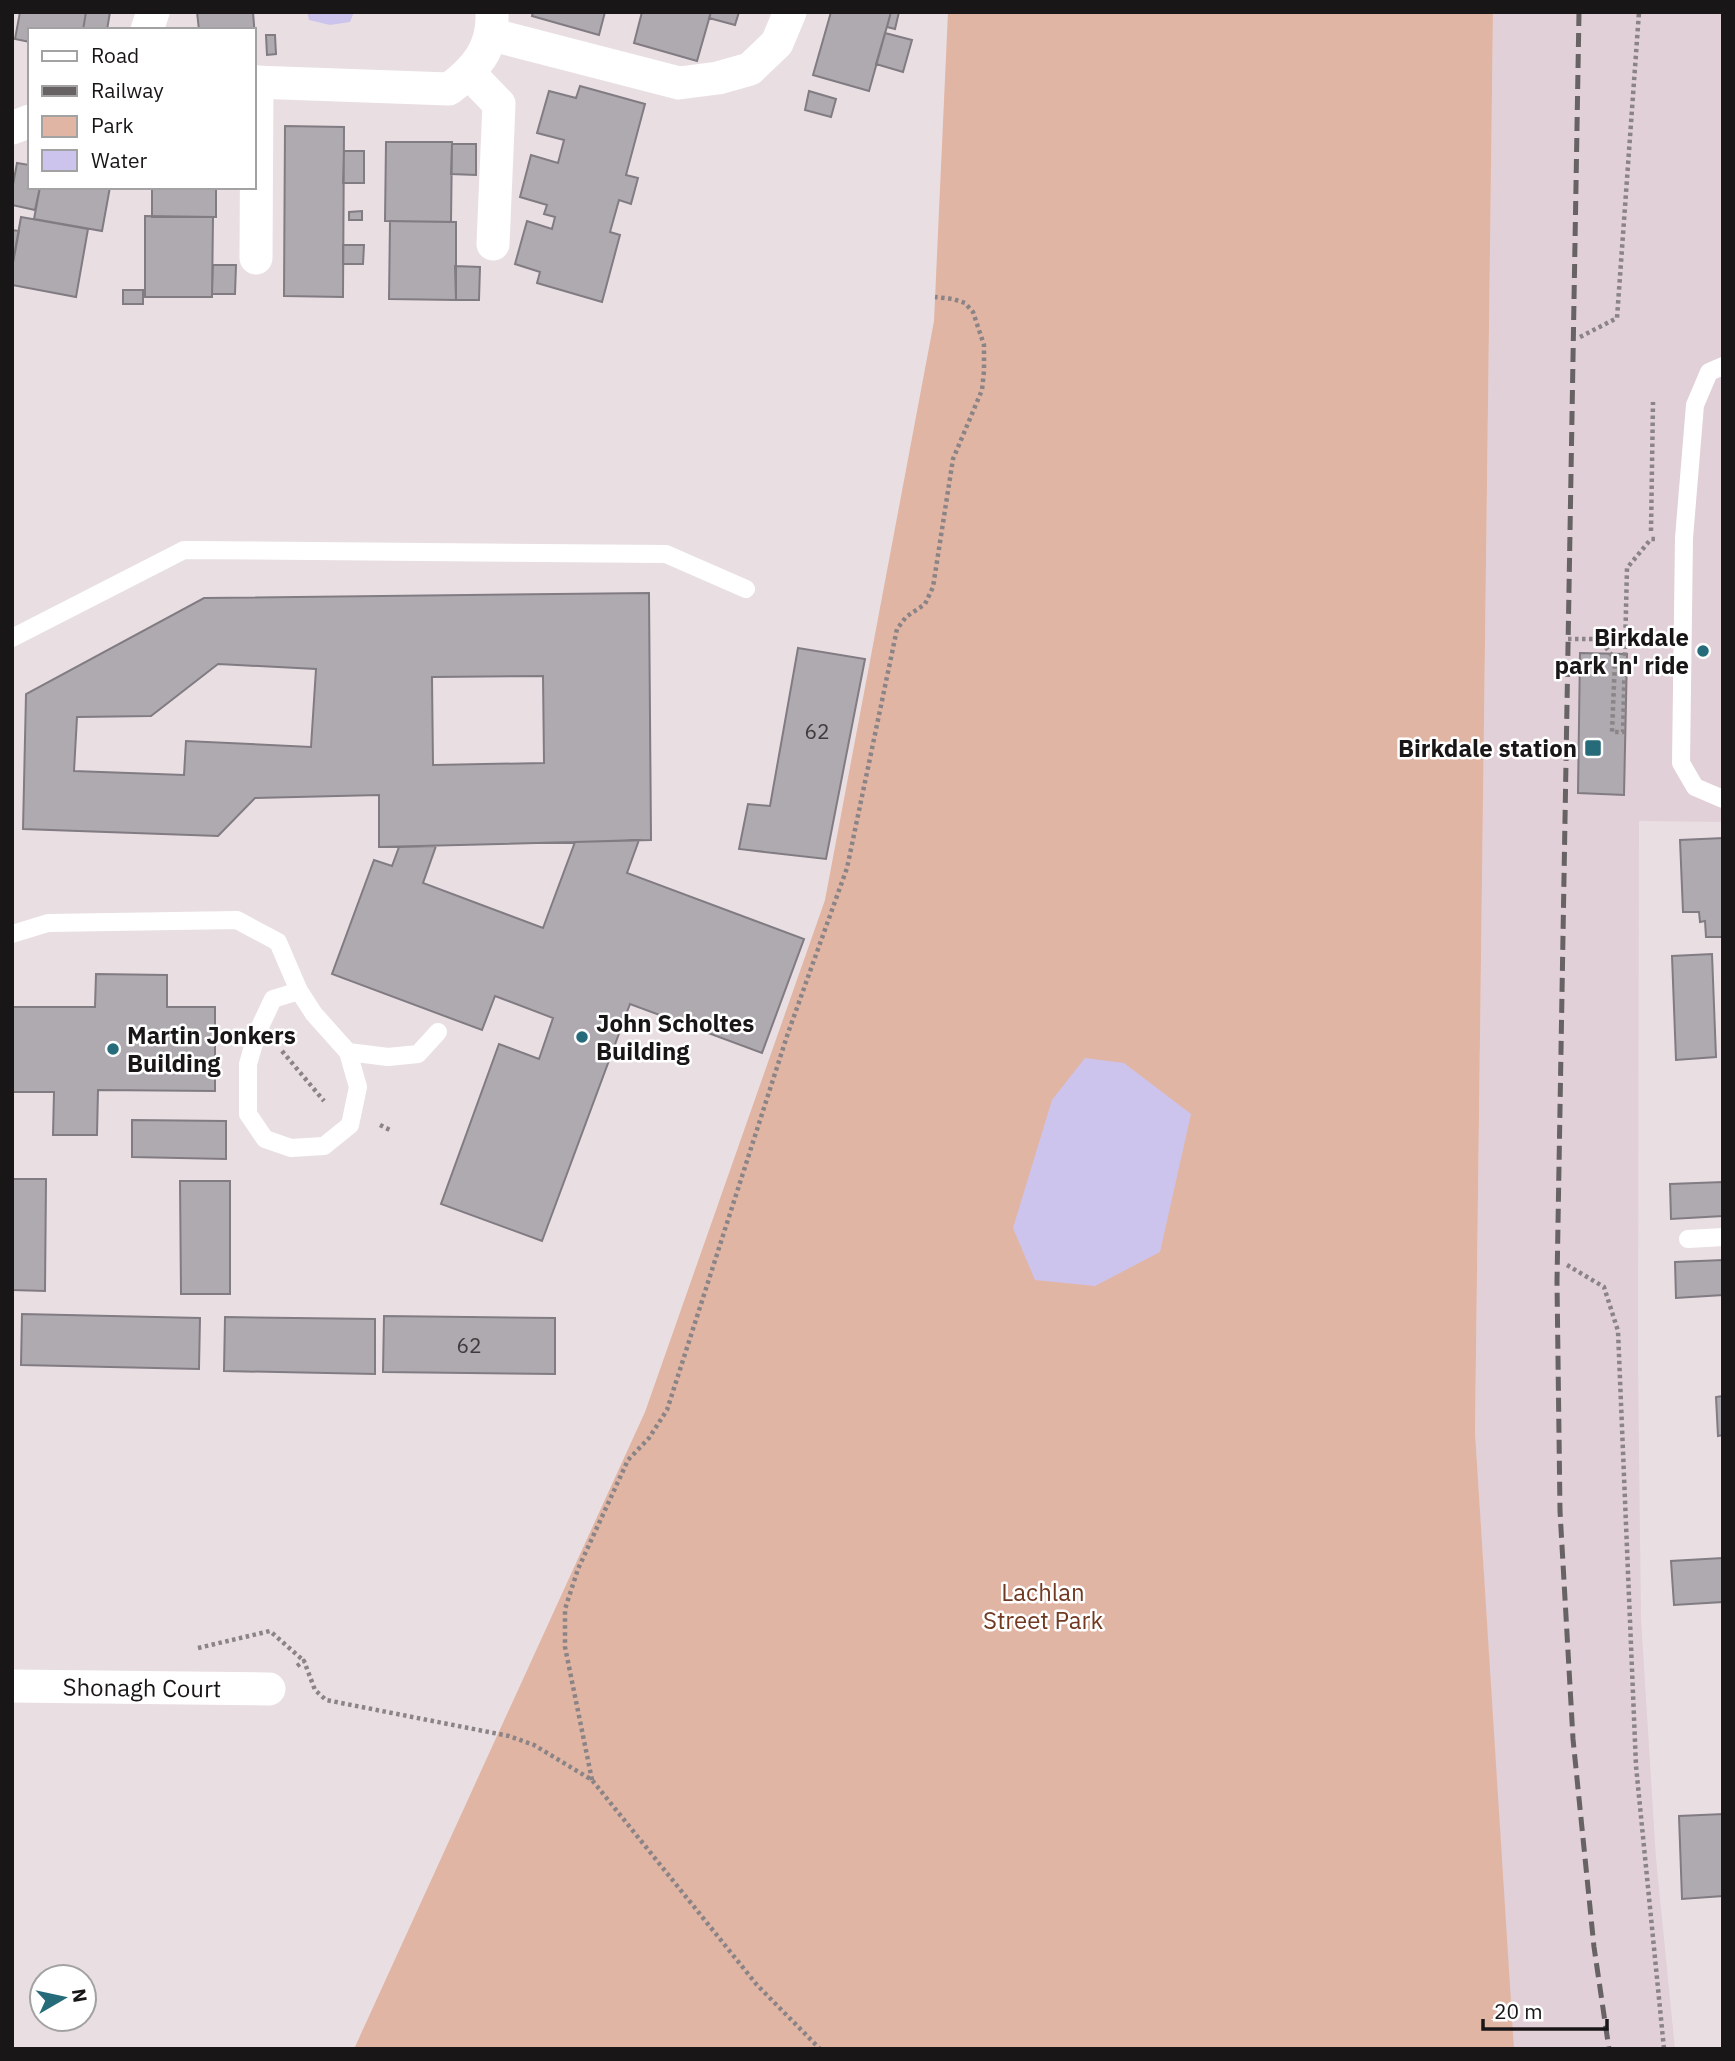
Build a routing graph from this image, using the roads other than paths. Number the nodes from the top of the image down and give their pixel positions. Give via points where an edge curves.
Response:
1 (790, 12) edge
2 (492, 24) edge
3 (470, 74) junction
4 (256, 82) edge
5 (256, 189) edge
6 (493, 244) dead end
7 (256, 258) dead end
8 (1723, 366) edge
9 (746, 589) dead end
10 (12, 638) edge
11 (1723, 799) edge
12 (12, 934) edge
13 (299, 991) junction
14 (438, 1032) dead end
15 (348, 1052) junction
16 (1723, 1237) edge
17 (1688, 1239) dead end
18 (12, 1686) edge
19 (269, 1689) road end

1 - 2 street via 777,43 750,69 679,83
2 - 3 street
3 - 4 street via 449,89
3 - 6 street via 499,104
5 - 7 street
8 - 11 lane via 1709,372 1695,405 1684,538 1681,763 1695,787
9 - 10 lane via 666,554 184,550
12 - 13 lane via 48,923 237,919 278,942
13 - 15 lane
13 - 15 lane via 273,999 248,1063 248,1114 265,1139 291,1148 324,1146 350,1125 358,1087
14 - 15 lane via 418,1054 388,1057
16 - 17 lane
18 - 19 street, Shonagh Court

